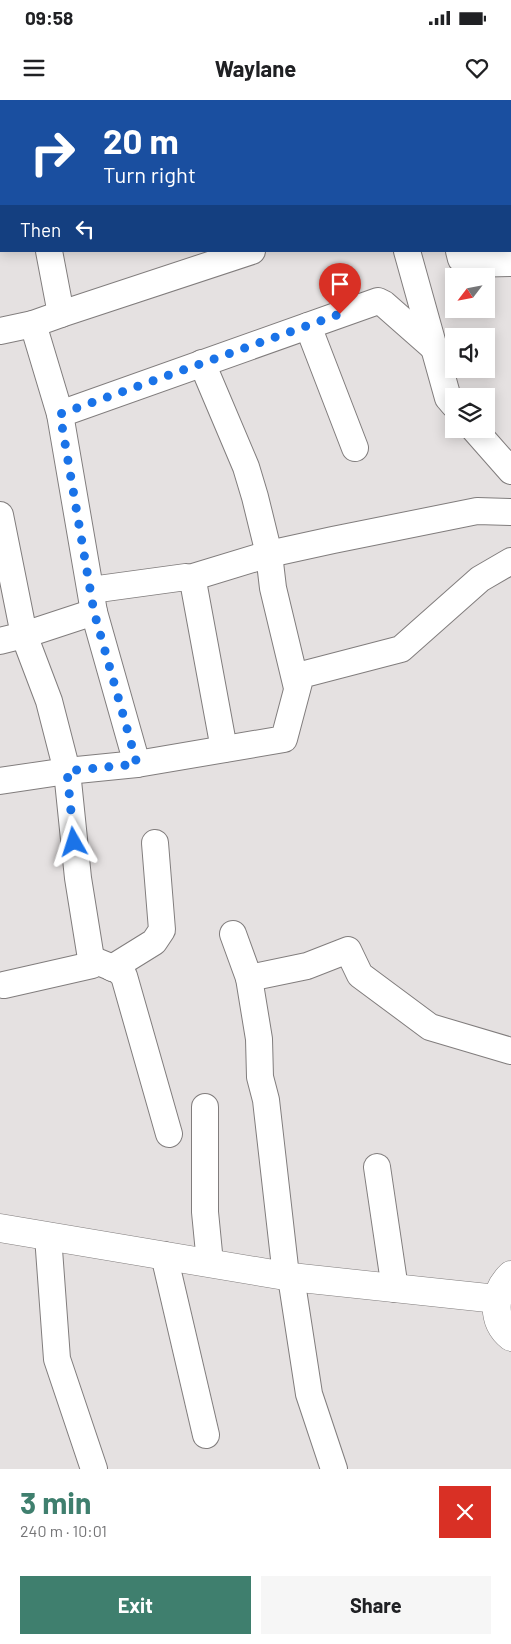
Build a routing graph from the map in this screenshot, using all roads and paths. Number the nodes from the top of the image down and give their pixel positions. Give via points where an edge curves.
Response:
1 (49, 252) edge
2 (249, 252) edge
3 (408, 252) edge
4 (460, 252) edge
5 (511, 263) edge
6 (61, 314) junction
7 (34, 324) junction
8 (308, 326) junction
9 (0, 331) edge
10 (434, 348) junction
11 (202, 363) junction
12 (445, 388) edge
13 (60, 414) junction
14 (482, 438) edge
15 (355, 448) dead end
16 (511, 471) edge
17 (511, 512) edge
18 (0, 515) edge
19 (269, 554) junction
20 (511, 561) edge
21 (190, 578) junction
22 (92, 601) junction
23 (12, 638) edge
24 (297, 688) junction
25 (224, 749) junction
26 (137, 764) junction
27 (67, 771) junction
28 (0, 781) edge
29 (155, 843) dead end
30 (233, 934) dead end
31 (102, 964) junction
32 (249, 978) junction
33 (1, 985) edge
34 (511, 1051) edge
35 (205, 1107) dead end
36 (169, 1134) dead end
37 (377, 1167) dead end
38 (0, 1228) edge
39 (48, 1236) junction
40 (164, 1255) junction
41 (210, 1263) junction
42 (511, 1275) edge
43 (288, 1276) junction
44 (395, 1289) junction
45 (497, 1299) junction
46 (511, 1337) edge
47 (206, 1435) dead end
48 (94, 1469) edge
49 (334, 1469) edge

1 - 6 street
2 - 6 street
3 - 10 street
4 - 5 street via 461,259 467,264
6 - 7 street
7 - 9 street
7 - 13 street
8 - 10 street via 378,301
8 - 11 street
8 - 15 street
10 - 12 street
11 - 13 street
11 - 19 street via 246,467
13 - 22 street
14 - 16 street
17 - 19 street via 476,511
18 - 23 street
19 - 21 street
19 - 24 street via 273,588
20 - 24 street via 480,579 401,649 301,674
21 - 22 street
21 - 25 street via 195,585
22 - 23 street
22 - 26 street
23 - 27 street via 49,701
24 - 25 street via 284,739
25 - 26 street
26 - 27 street
27 - 28 street
27 - 31 street via 78,878
29 - 31 street via 162,930 154,942
30 - 32 street
31 - 33 street
31 - 36 street via 124,976
32 - 34 street via 307,966 348,950 360,975 430,1027
32 - 43 street
35 - 41 street via 205,1212
37 - 44 street
38 - 39 street
39 - 40 street
39 - 48 street via 57,1359
40 - 41 street
40 - 47 street
41 - 43 street
42 - 45 street via 501,1286
43 - 44 street
43 - 49 street via 308,1394
44 - 45 street
45 - 46 street via 500,1325

